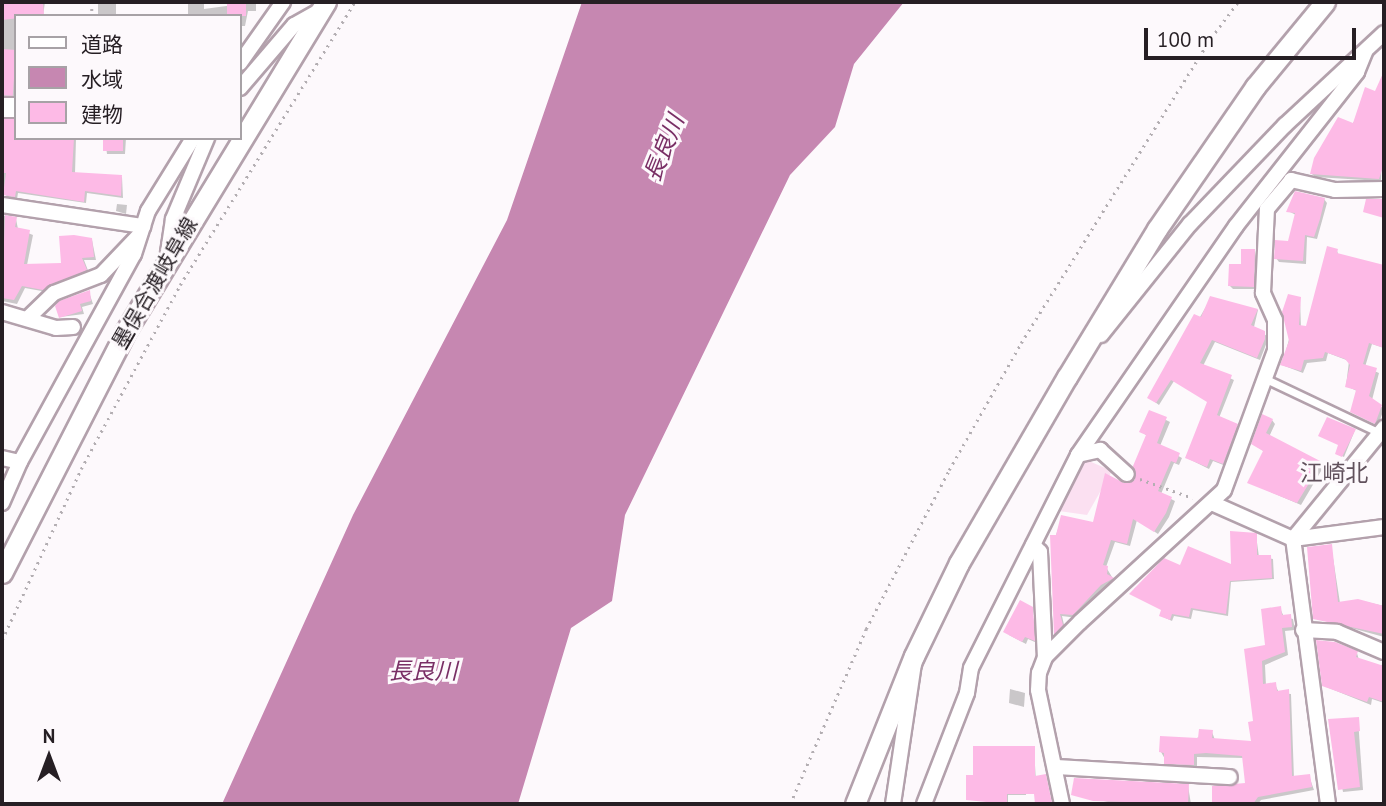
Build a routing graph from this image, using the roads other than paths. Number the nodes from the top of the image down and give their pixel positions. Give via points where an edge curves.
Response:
1 (283, 2) edge
2 (1325, 2) edge
3 (323, 6) edge
4 (1384, 33) edge
5 (1365, 52) junction
6 (242, 60) edge
7 (242, 86) edge
8 (242, 138) edge
9 (192, 140) edge
10 (206, 140) edge
11 (241, 140) edge
12 (1384, 189) edge
13 (2, 205) edge
14 (142, 229) junction
15 (167, 260) junction
16 (2, 312) edge
17 (28, 318) junction
18 (73, 327) dead end
19 (1067, 377) junction
20 (1266, 379) junction
21 (1383, 432) edge
22 (1078, 455) junction
23 (2, 458) edge
24 (20, 463) junction
25 (1127, 474) road end
26 (2, 503) edge
27 (1214, 504) junction
28 (1384, 527) edge
29 (1293, 539) junction
30 (1033, 545) junction
31 (2, 573) edge
32 (1303, 630) junction
33 (1384, 652) edge
34 (914, 656) junction
35 (1045, 657) junction
36 (1055, 767) junction
37 (1230, 777) dead end
38 (855, 804) edge
39 (894, 804) edge
40 (924, 804) edge
41 (1062, 804) edge
42 (1328, 804) edge

1 - 6 street
2 - 19 street via 1255,87 1164,218
3 - 7 street via 294,25
3 - 8 street, 墨俣合渡岐阜線
4 - 5 street
5 - 19 street via 1285,125 1190,224
5 - 22 street via 1357,72 1236,226
9 - 14 street
10 - 15 street via 173,219
11 - 15 street, 墨俣合渡岐阜線
12 - 20 street via 1335,190 1291,180 1267,209 1263,293 1275,320 1275,351
13 - 14 street
14 - 17 street via 101,275 54,293
14 - 24 street
15 - 31 street, 墨俣合渡岐阜線
16 - 17 street
17 - 18 street via 56,328
19 - 34 street via 959,563
20 - 21 lane
20 - 27 street via 1224,490
21 - 29 street
22 - 25 street via 1100,450
22 - 30 street
23 - 24 street
24 - 26 street
27 - 29 street
27 - 35 street
28 - 29 street
29 - 32 street
30 - 35 street via 1040,552
30 - 40 street via 971,668 967,693
32 - 33 street via 1337,632
32 - 42 street
34 - 38 street
34 - 39 street via 914,684
35 - 36 street via 1038,690
36 - 37 street
36 - 41 street

